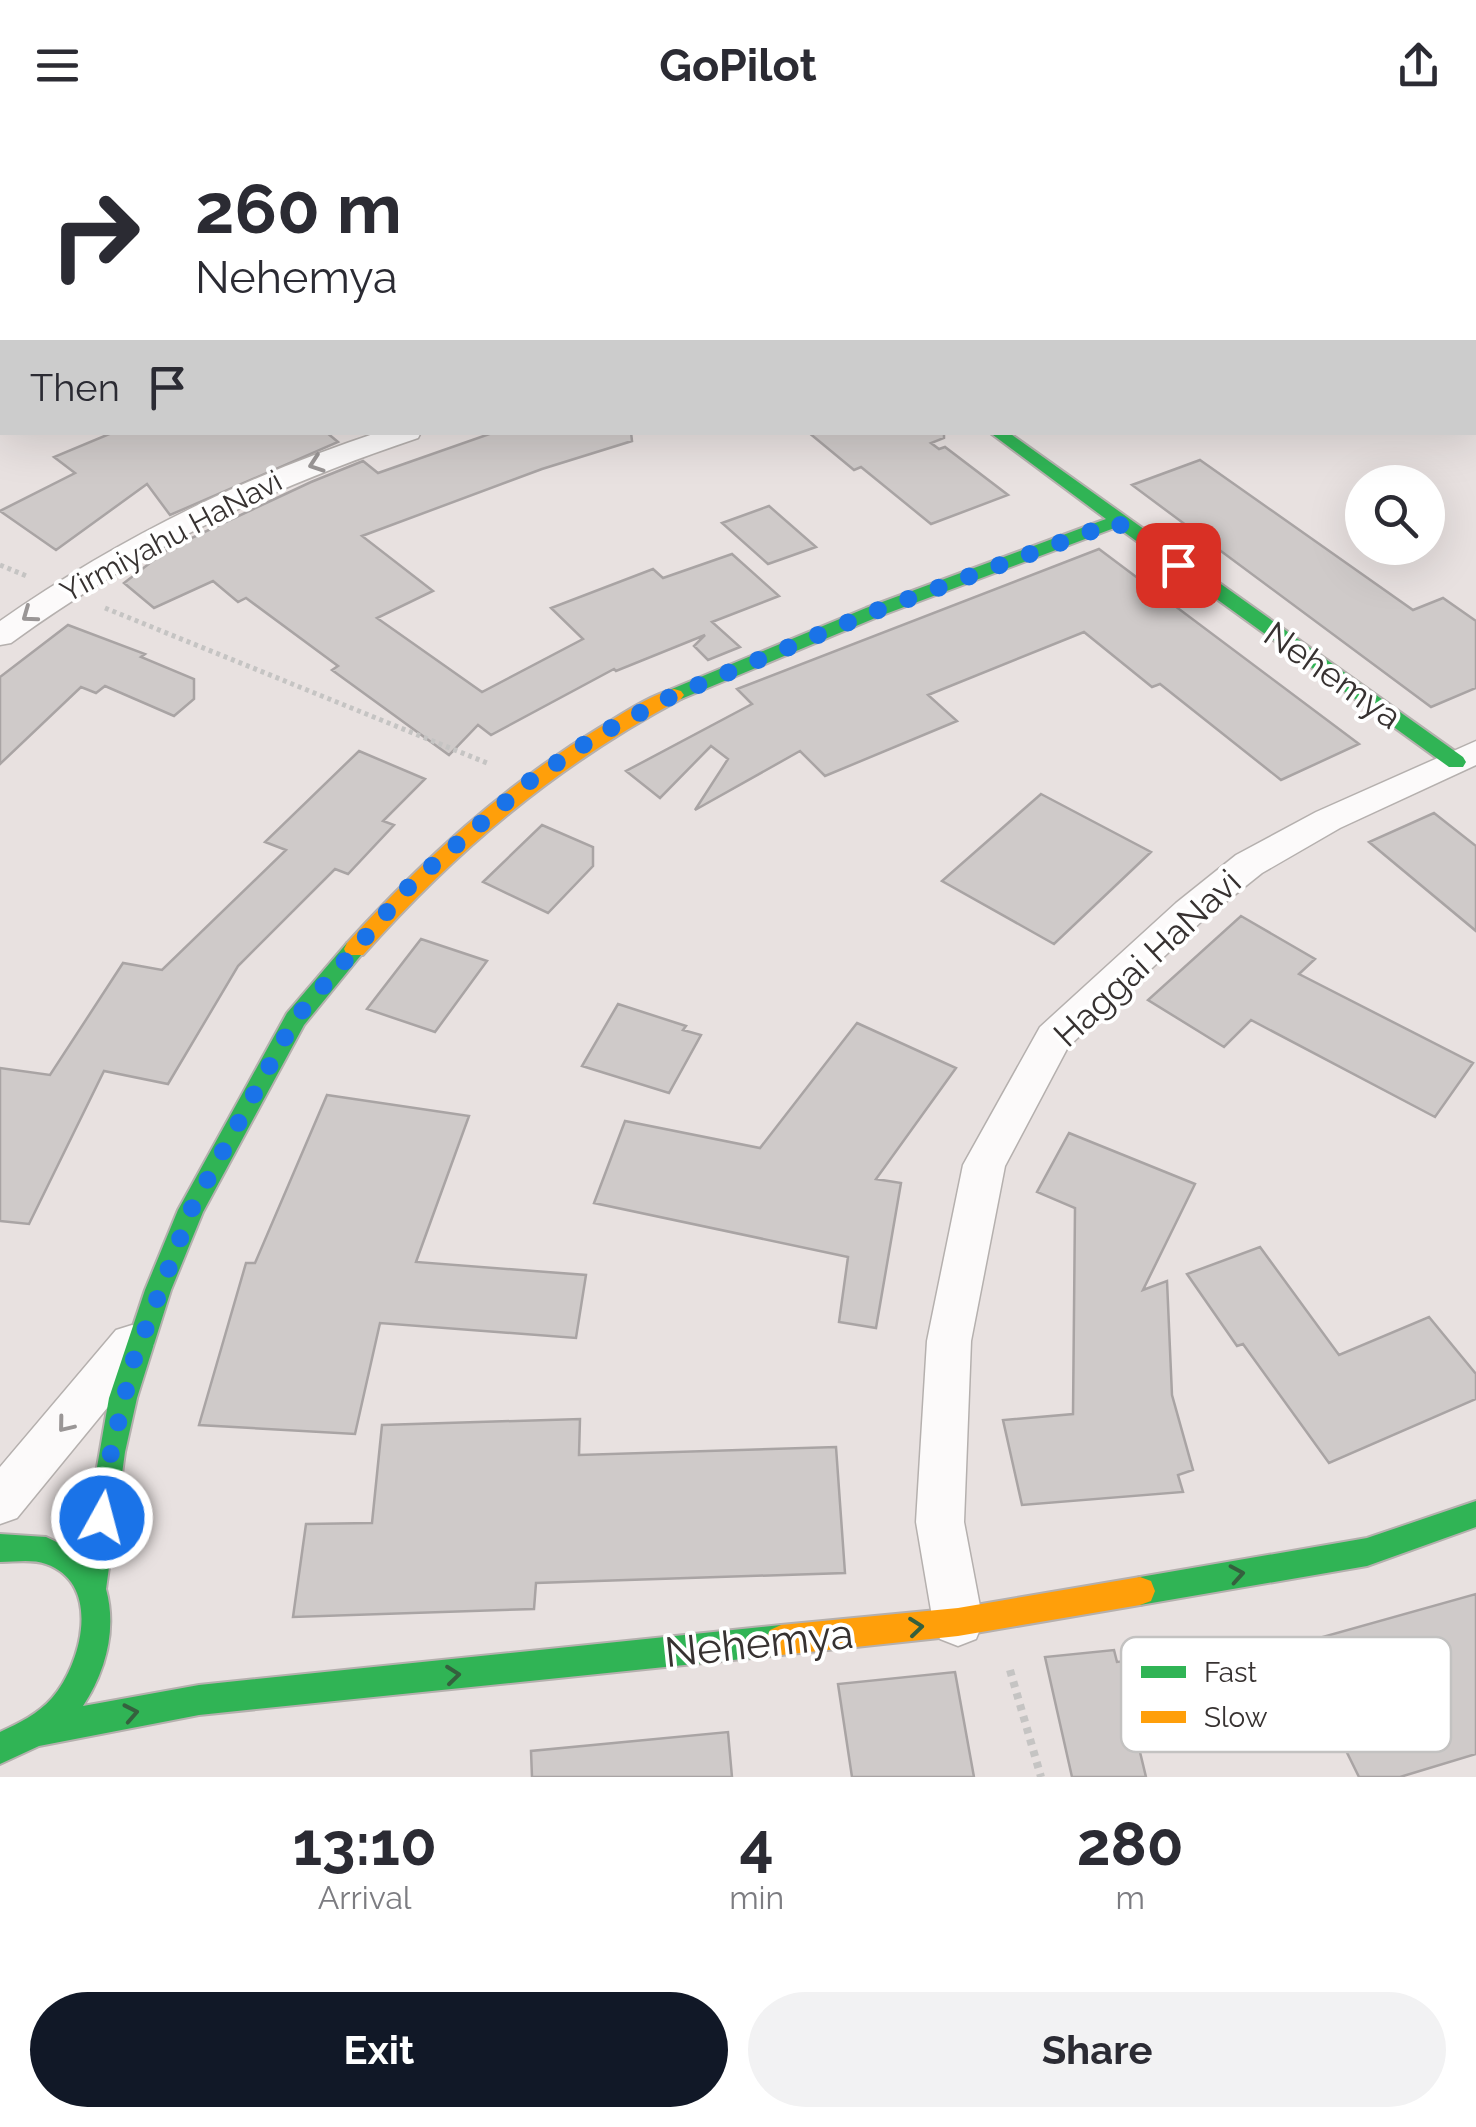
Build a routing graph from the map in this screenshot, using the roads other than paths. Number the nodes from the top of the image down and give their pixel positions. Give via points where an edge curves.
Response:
1 (399, 435) edge
2 (1001, 435) edge
3 (1116, 522) junction
4 (0, 636) edge
5 (1469, 764) edge
6 (149, 1323) junction
7 (0, 1502) edge
8 (1476, 1514) edge
9 (0, 1548) edge
10 (92, 1586) junction
11 (976, 1619) junction
12 (35, 1731) junction
13 (0, 1748) edge

1 -> 4 street, Yirmiyahu HaNavi via 288,474 185,521 62,590
2 - 3 street, Nehemya
3 - 5 street, Nehemya
3 - 6 street via 672,696 530,781 411,884 295,1019 191,1210
5 - 11 street, Haggai HaNavi via 1328,820 1249,864 1054,1037 984,1164 949,1341 940,1522
6 -> 7 street
6 - 10 street via 111,1452
11 -> 8 street, Nehemya via 1367,1552
9 - 10 street via 48,1550 74,1564
10 - 12 street via 97,1645 85,1677
12 -> 11 street, Nehemya via 200,1700
12 - 13 street

